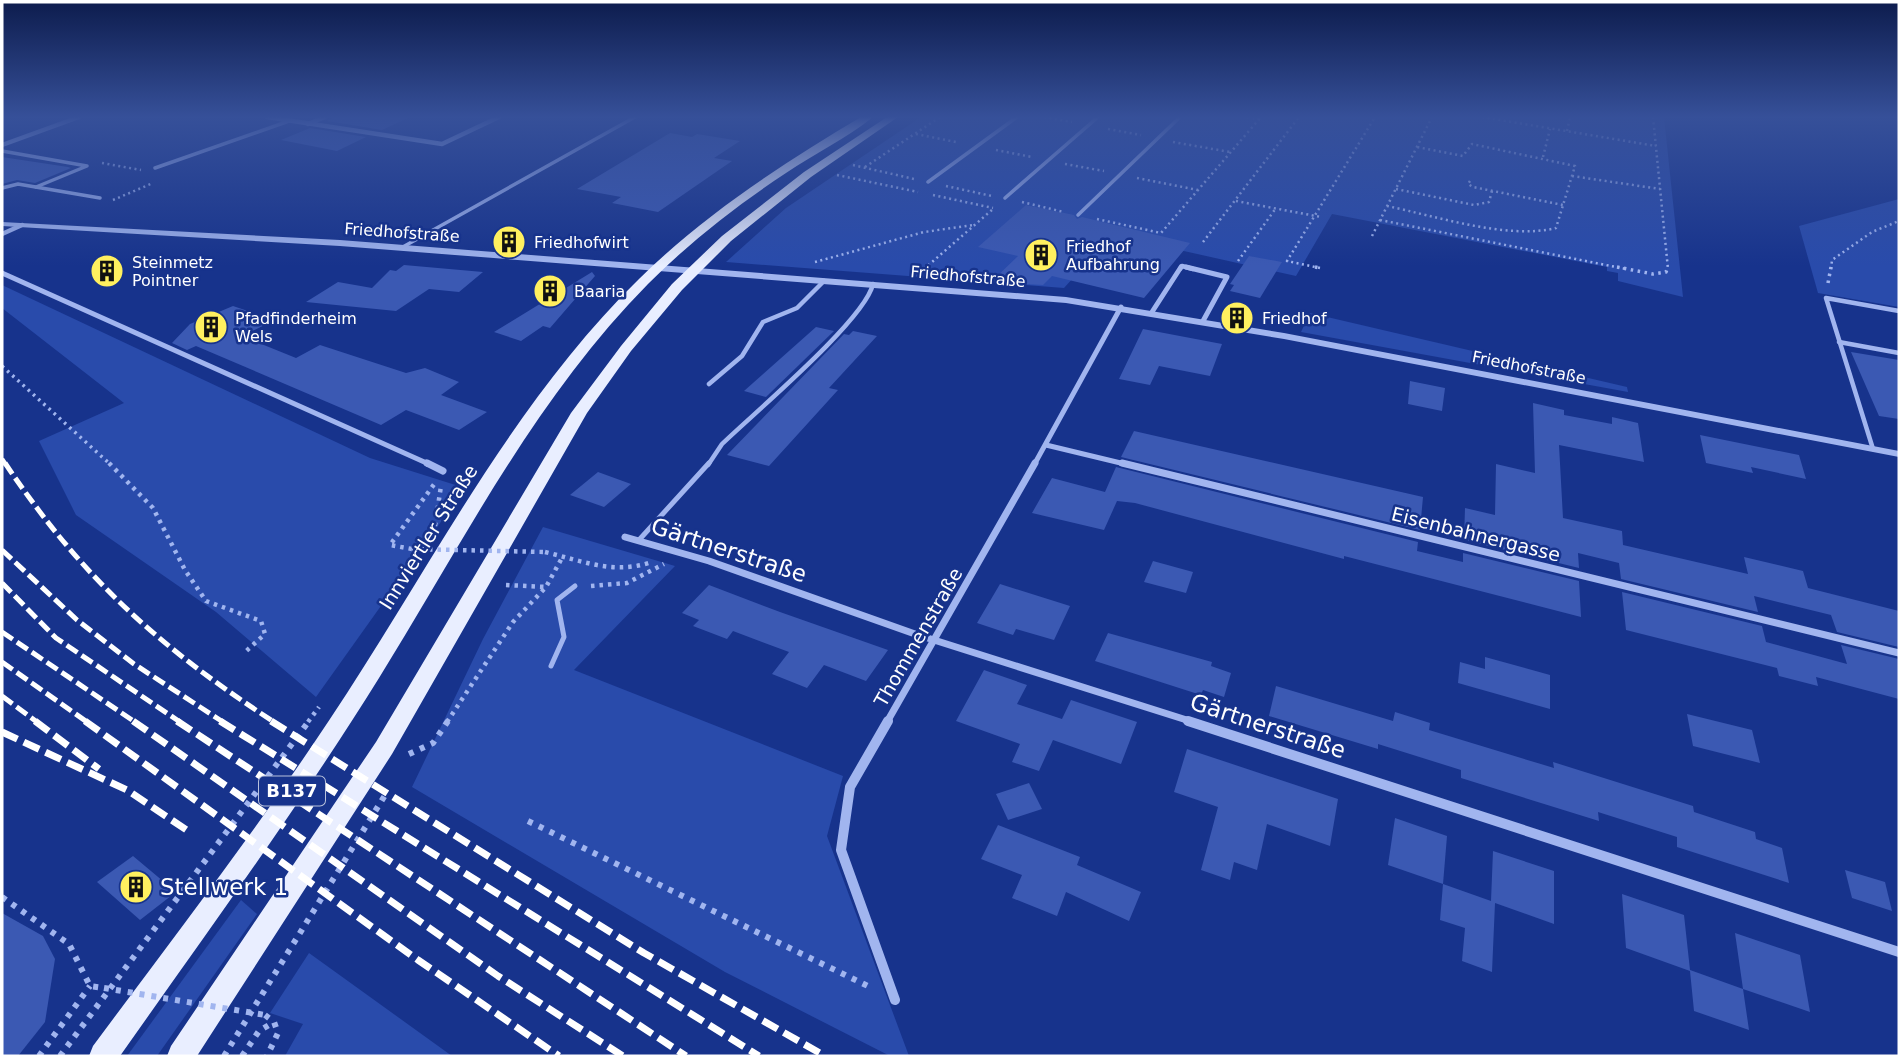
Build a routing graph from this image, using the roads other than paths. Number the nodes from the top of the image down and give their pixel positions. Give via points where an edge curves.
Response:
1 (86, 166) edge
2 (160, 166) edge
3 (550, 166) edge
4 (787, 166) edge
5 (817, 166) edge
6 (949, 166) edge
7 (1041, 166) edge
8 (1129, 166) edge
9 (155, 168) road end
10 (928, 182) dead end
11 (36, 187) junction
12 (2, 188) edge
13 (100, 198) dead end
14 (1005, 198) dead end
15 (1078, 215) dead end
16 (2, 224) edge
17 (22, 225) junction
18 (2, 234) edge
19 (401, 248) junction
20 (657, 268) junction
21 (693, 271) junction
22 (2, 273) edge
23 (824, 281) junction
24 (873, 284) junction
25 (1121, 307) junction
26 (1899, 311) edge
27 (1152, 312) junction
28 (1203, 321) junction
29 (1839, 342) junction
30 (1899, 353) edge
31 (709, 384) dead end
32 (1046, 445) junction
33 (1872, 449) junction
34 (1899, 454) edge
35 (443, 471) road end
36 (625, 537) dead end
37 (639, 540) junction
38 (575, 586) road end
39 (934, 641) junction
40 (1899, 653) edge
41 (551, 666) dead end
42 (1899, 952) edge
43 (895, 1000) road end
44 (103, 1056) edge
45 (181, 1056) edge

1 - 11 lane
2 - 9 lane
3 - 19 lane
4 - 20 main road, Innviertler Straße / B137 via 733,204
5 - 21 main road, B137 via 765,205
6 - 10 lane
7 - 14 lane
8 - 15 lane
11 - 12 lane via 18,184
11 - 13 lane
16 - 17 street
17 - 18 street
17 - 19 street, Friedhofstraße
19 - 20 street, Friedhofstraße
20 - 21 street, Friedhofstraße
20 - 44 main road, Innviertler Straße / B137 via 575,360 538,410 337,726
21 - 23 street, Friedhofstraße
21 - 45 main road, B137 via 614,364 579,414 384,748
22 - 35 street
23 - 24 street, Friedhofstraße
23 - 31 lane via 797,308 763,322 742,356
24 - 25 street, Friedhofstraße
24 - 37 lane via 870,297 845,327 722,444 704,471
25 - 27 street, Friedhofstraße
25 - 32 street, Thommenstraße
26 - 29 lane via 1826,298
27 - 28 street, Friedhofstraße
27 - 28 street via 1182,266 1227,277
28 - 33 street, Friedhofstraße
29 - 30 lane
29 - 33 lane
32 - 39 street, Thommenstraße
32 - 40 street, Eisenbahnergasse
33 - 34 street, Friedhofstraße
36 - 37 street, Gärtnerstraße
37 - 39 street, Gärtnerstraße via 681,550
38 - 41 lane via 557,600 564,637
39 - 42 street, Gärtnerstraße
39 - 43 street, Thommenstraße via 850,788 841,850

